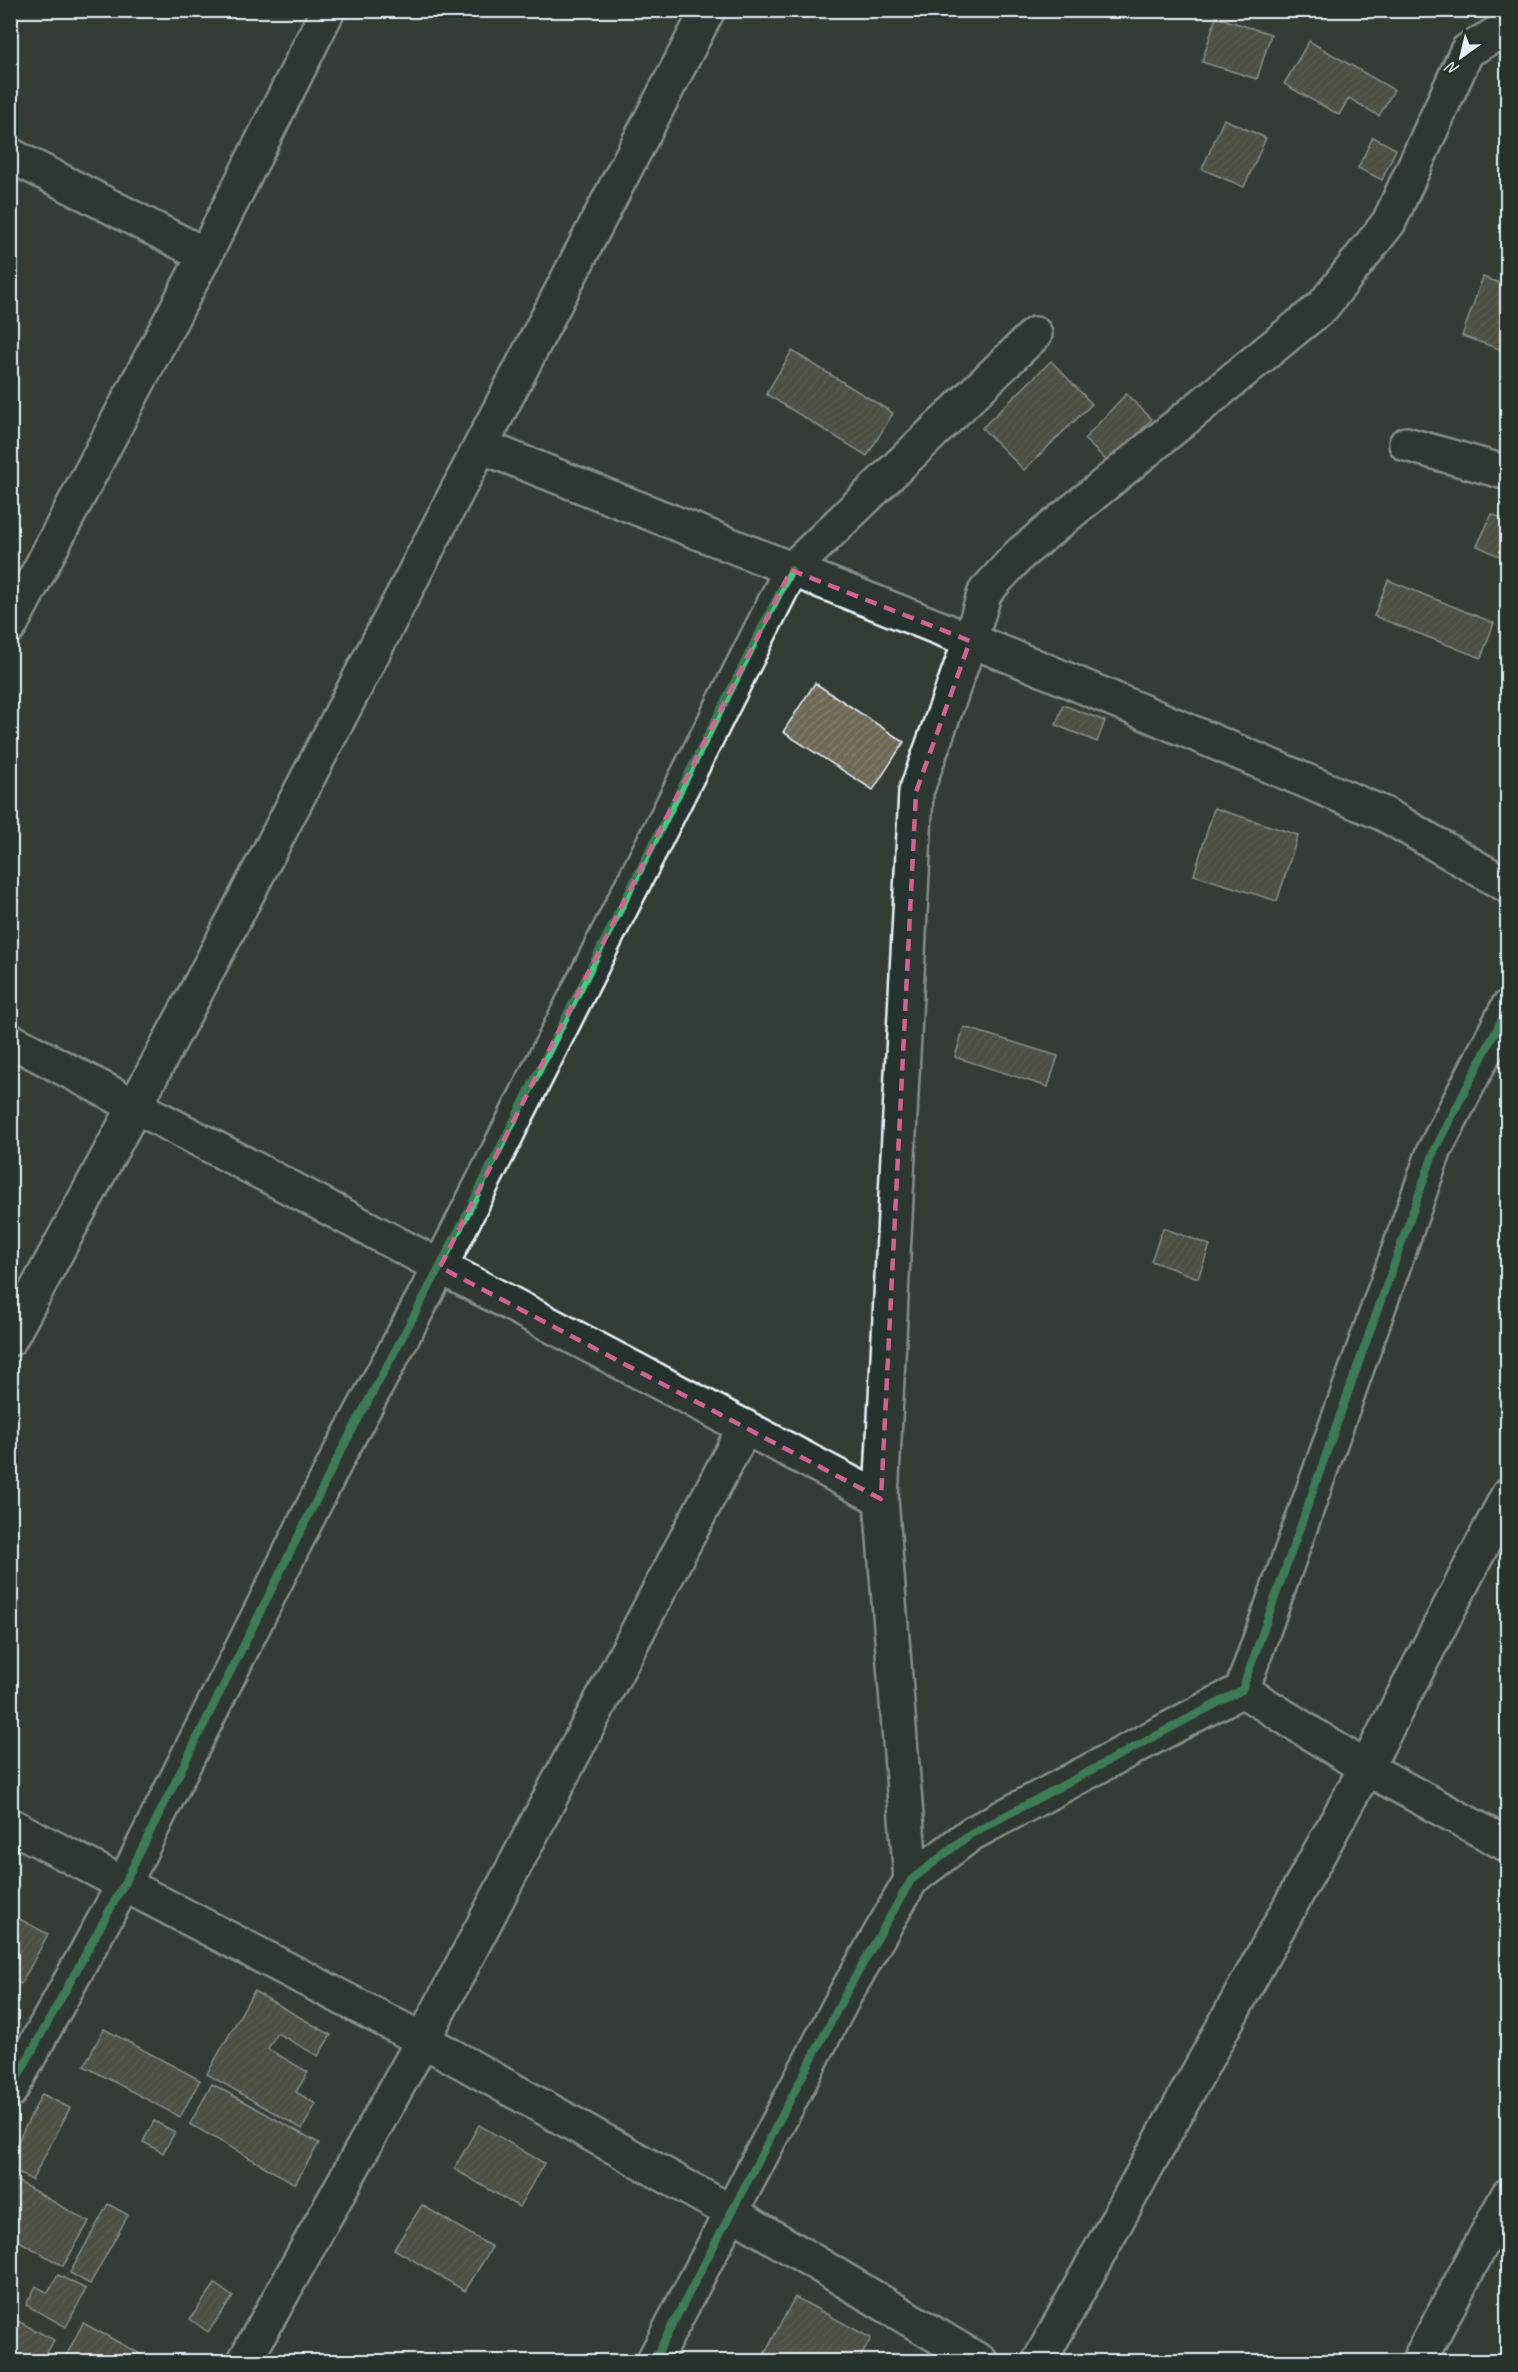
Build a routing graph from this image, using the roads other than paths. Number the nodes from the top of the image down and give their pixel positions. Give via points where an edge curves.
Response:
1 (328, 10) edge
2 (708, 10) edge
3 (1508, 27) edge
4 (10, 155) edge
5 (205, 255) junction
6 (1035, 334) dead end
7 (1406, 444) dead end
8 (481, 446) junction
9 (1508, 473) edge
10 (791, 570) junction
11 (10, 626) edge
12 (970, 641) junction
13 (1508, 886) edge
14 (1508, 1007) edge
15 (10, 1040) edge
16 (136, 1106) junction
17 (440, 1267) junction
18 (10, 1339) edge
19 (745, 1427) junction
20 (1508, 1495) edge
21 (881, 1499) junction
22 (1242, 1690) junction
23 (1366, 1768) junction
24 (10, 1826) edge
25 (1508, 1845) edge
26 (910, 1880) junction
27 (124, 1884) junction
28 (423, 2040) junction
29 (10, 2091) edge
30 (1508, 2195) edge
31 (730, 2212) junction
32 (244, 2361) edge
33 (653, 2361) edge
34 (981, 2361) edge
35 (1039, 2361) edge
36 (1418, 2361) edge

1 - 5 street
2 - 8 street
3 - 12 street via 1467,51 1389,222 1323,306 1020,554 985,592
4 - 5 street
5 - 11 street
6 - 10 street
7 - 9 street
8 - 10 street
8 - 16 street
10 - 12 street
10 - 17 street
12 - 13 street via 1384,814
12 - 21 street via 916,792
14 - 22 street via 1435,1149
15 - 16 street
16 - 17 street
16 - 18 street
17 - 19 street
17 - 27 street via 339,1455
19 - 21 street
19 - 28 street
20 - 23 street
21 - 26 street
22 - 23 street
22 - 26 street via 971,1834
23 - 25 street
23 - 35 street
24 - 27 street
26 - 31 street
27 - 28 street
27 - 29 street
28 - 31 street
28 - 32 street
30 - 36 street
31 - 33 street
31 - 34 street

